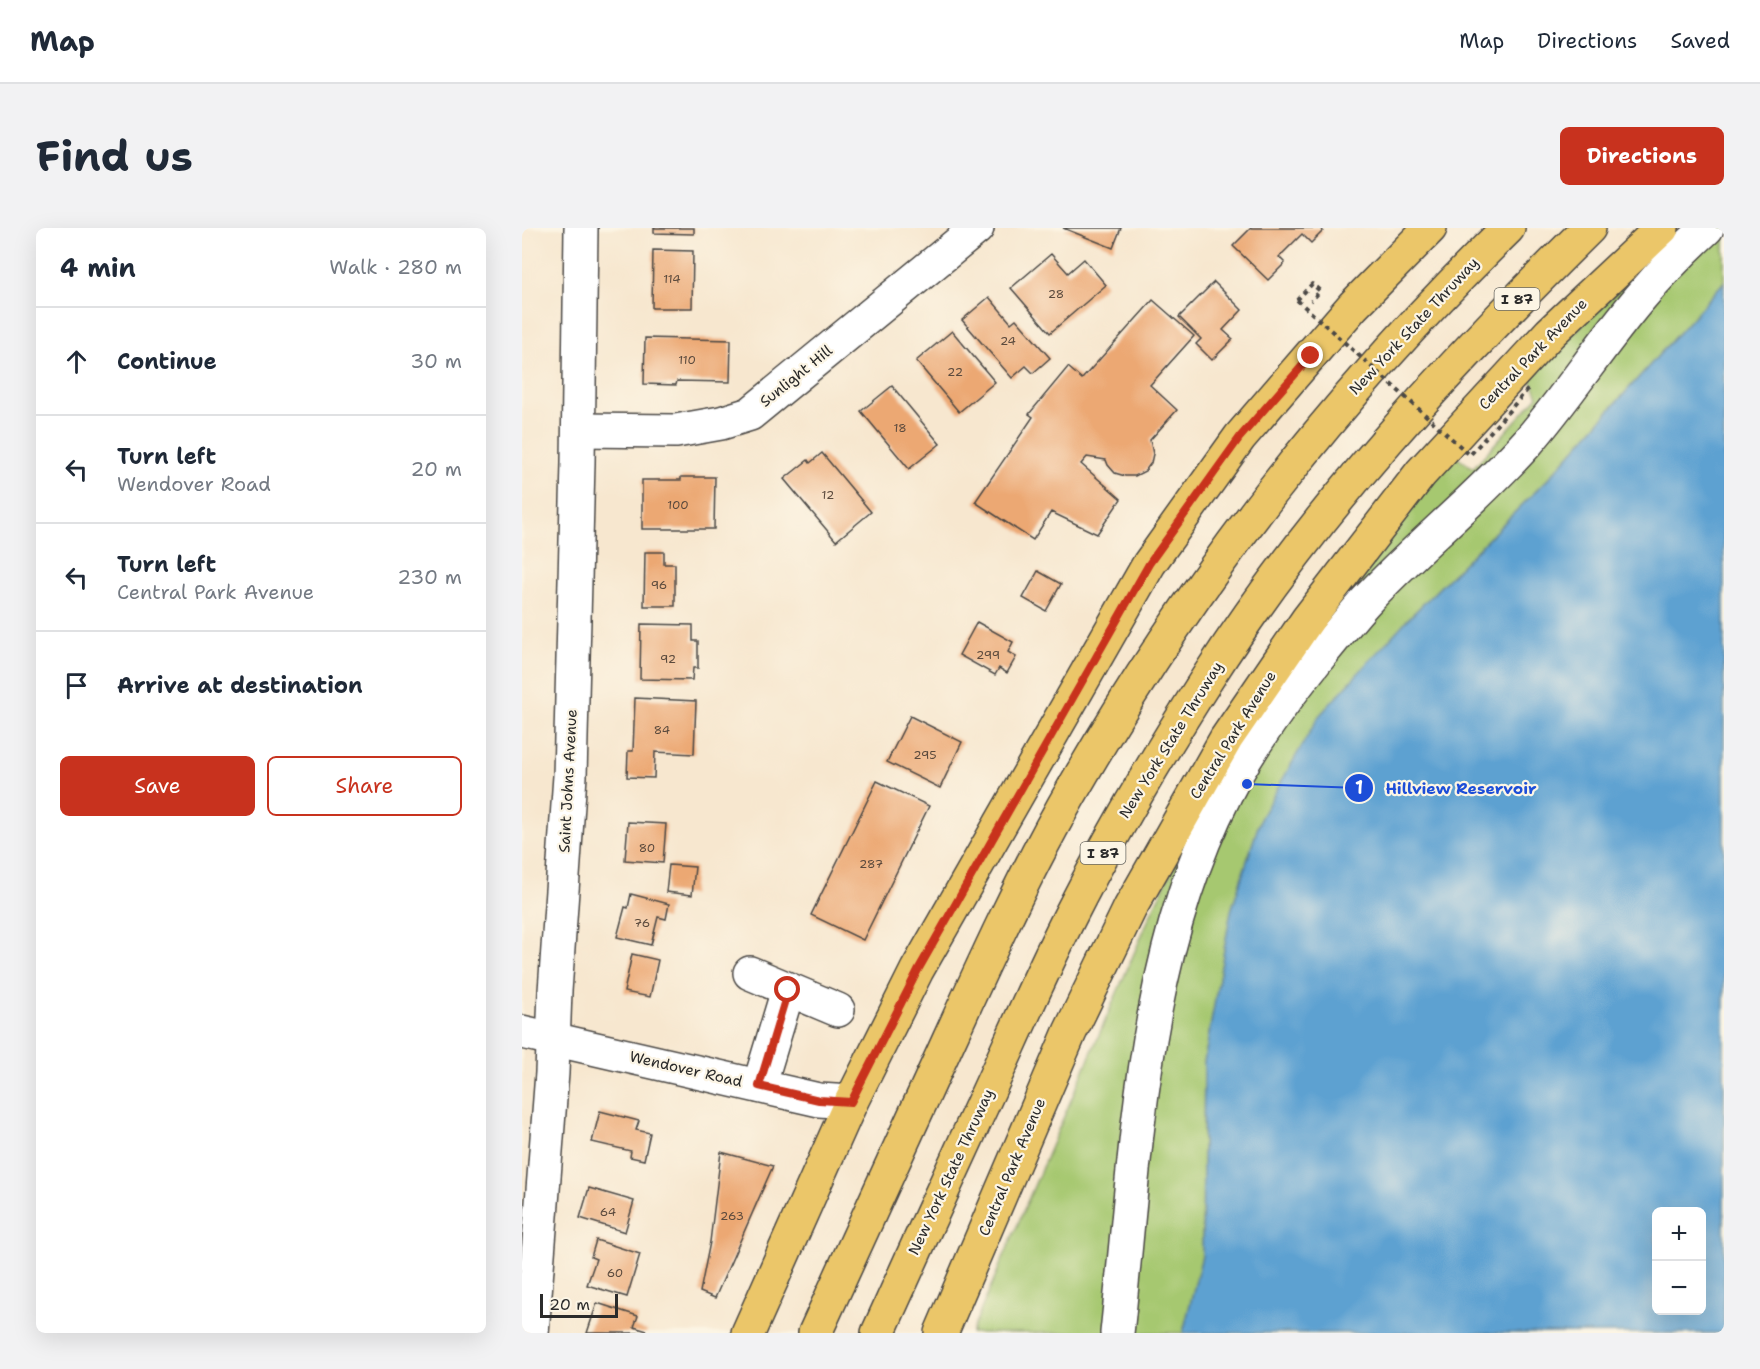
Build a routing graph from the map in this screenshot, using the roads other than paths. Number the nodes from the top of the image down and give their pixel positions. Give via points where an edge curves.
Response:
1 (581, 228) edge
2 (977, 228) edge
3 (1430, 228) edge
4 (1508, 228) edge
5 (1589, 228) edge
6 (1662, 228) edge
7 (1707, 228) edge
8 (579, 430) junction
9 (750, 974) dead end
10 (788, 990) junction
11 (838, 1010) dead end
12 (537, 1035) edge
13 (759, 1086) junction
14 (851, 1102) junction
15 (883, 1323) edge
16 (532, 1333) edge
17 (748, 1333) edge
18 (813, 1333) edge
19 (941, 1333) edge
20 (1118, 1333) edge

1 - 8 street, Saint Johns Avenue
2 - 8 street, Sunlight Hill via 750,414 676,431
3 - 14 main road via 1353,306 1240,437 1149,564 918,970
4 - 18 main road, New York State Thruway via 1411,327 1296,460 1229,547 1123,704 1028,872
5 - 15 main road, New York State Thruway / I 87 via 1384,443 1323,517 1212,670 1121,821 1070,916
6 - 19 main road, Central Park Avenue via 1550,333 1421,472 1308,619 1226,739 1131,908 1080,1012
7 - 20 street via 1637,300 1528,442 1365,603 1317,659 1254,746 1226,793 1190,881 1160,981 1136,1142
8 - 12 street, Saint Johns Avenue via 570,776
9 - 10 street
10 - 11 street
10 - 13 street
12 - 13 street, Wendover Road
12 - 16 street, Saint Johns Avenue
13 - 14 street, Wendover Road via 819,1100
14 - 17 main road

